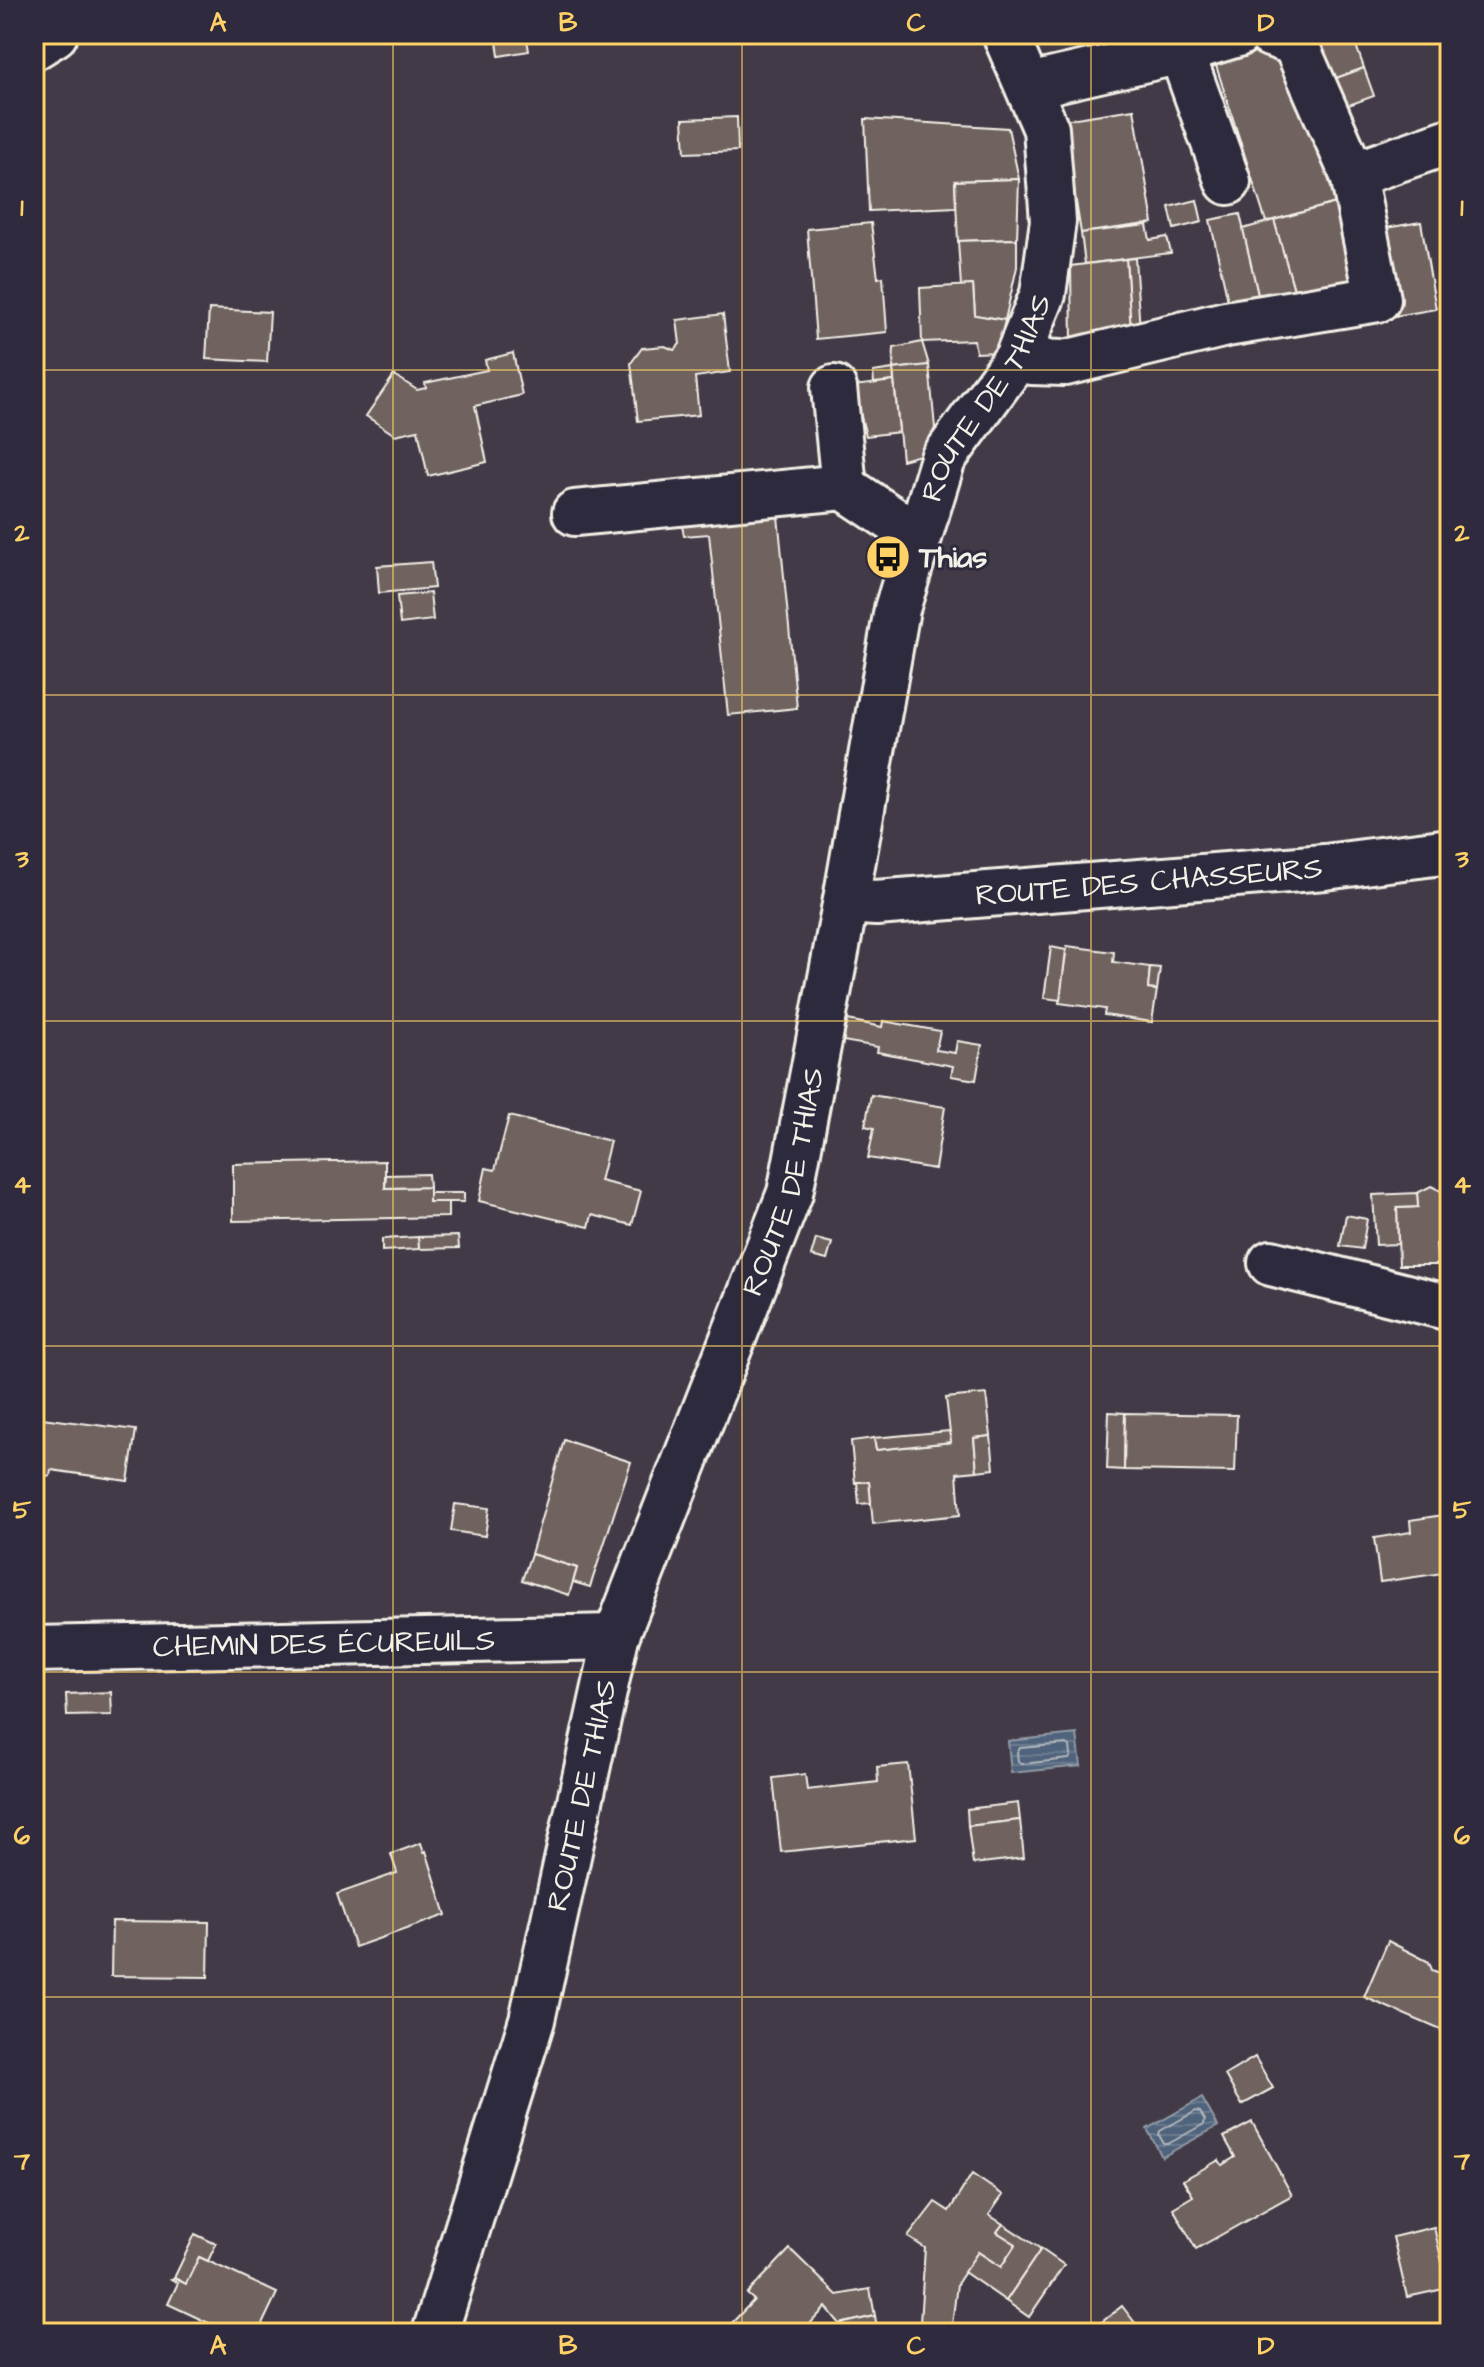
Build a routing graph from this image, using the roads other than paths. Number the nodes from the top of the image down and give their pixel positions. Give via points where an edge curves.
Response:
1 (55, 34) edge
2 (1005, 34) edge
3 (1238, 34) edge
4 (1270, 34) edge
5 (34, 47) edge
6 (1181, 51) junction
7 (1029, 86) junction
8 (1450, 141) edge
9 (1353, 175) junction
10 (1228, 182) dead end
11 (1017, 358) junction
12 (834, 388) dead end
13 (844, 487) junction
14 (575, 513) dead end
15 (919, 537) junction
16 (1450, 851) edge
17 (846, 901) junction
18 (1271, 1263) dead end
19 (1450, 1308) edge
20 (616, 1637) junction
21 (34, 1649) edge
22 (435, 2333) edge

1 - 5 street
2 - 7 street, ROUTE DE THIAS
3 - 6 street
4 - 9 street via 1295,43
6 - 7 street
6 - 10 street
7 - 11 street, ROUTE DE THIAS via 1046,129 1053,221 1043,294
8 - 9 street
9 - 11 street via 1378,299 1226,324 1065,363
11 - 15 street, ROUTE DE THIAS via 943,459
12 - 13 street
13 - 14 street
13 - 15 street
15 - 17 street, ROUTE DE THIAS via 897,609
16 - 17 street, ROUTE DES CHASSEURS via 1325,867 876,903
17 - 20 street, ROUTE DE THIAS via 790,1193
18 - 19 street
20 - 21 street, CHEMIN DES ÉCUREUILS
20 - 22 street, ROUTE DE THIAS via 532,2020

